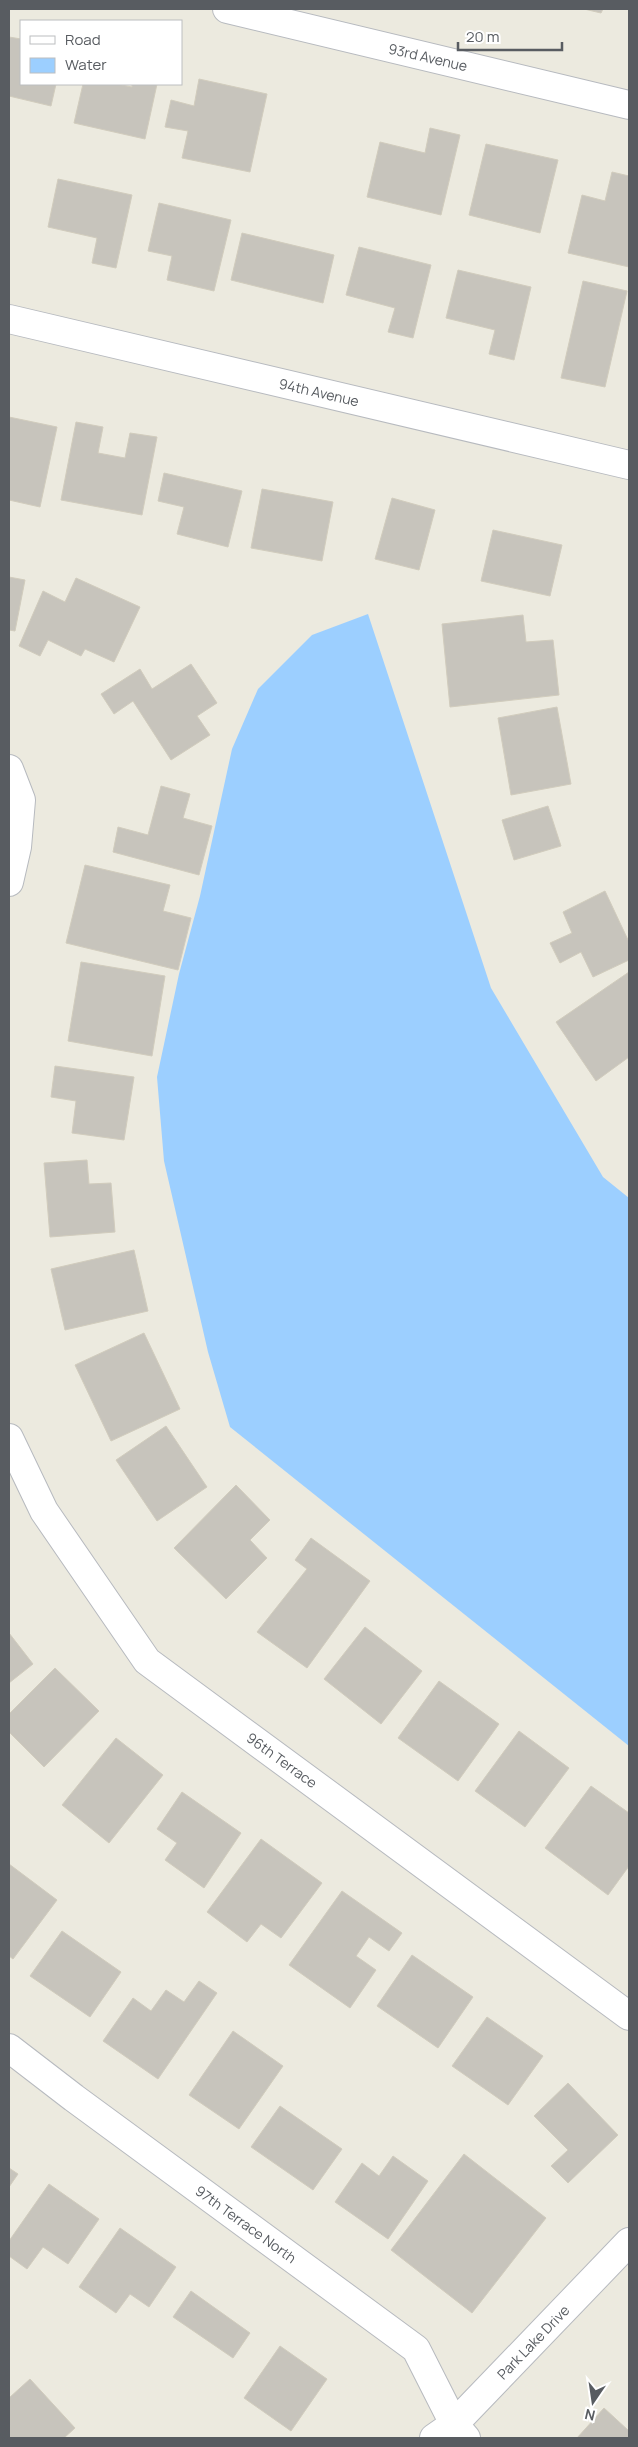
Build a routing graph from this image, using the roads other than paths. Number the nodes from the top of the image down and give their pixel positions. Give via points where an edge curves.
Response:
1 (227, 9) edge
2 (629, 105) edge
3 (9, 319) edge
4 (629, 465) edge
5 (9, 769) edge
6 (9, 882) edge
7 (9, 1438) edge
8 (629, 2016) edge
9 (9, 2048) edge
10 (627, 2247) edge
11 (451, 2433) edge

1 - 2 street, 93rd Avenue
3 - 4 street, 94th Avenue
5 - 6 street via 21,800 17,847
7 - 8 street, 96th Terrace via 44,1511 148,1661
9 - 11 street, 97th Terrace North via 416,2349
10 - 11 street, Park Lake Drive

